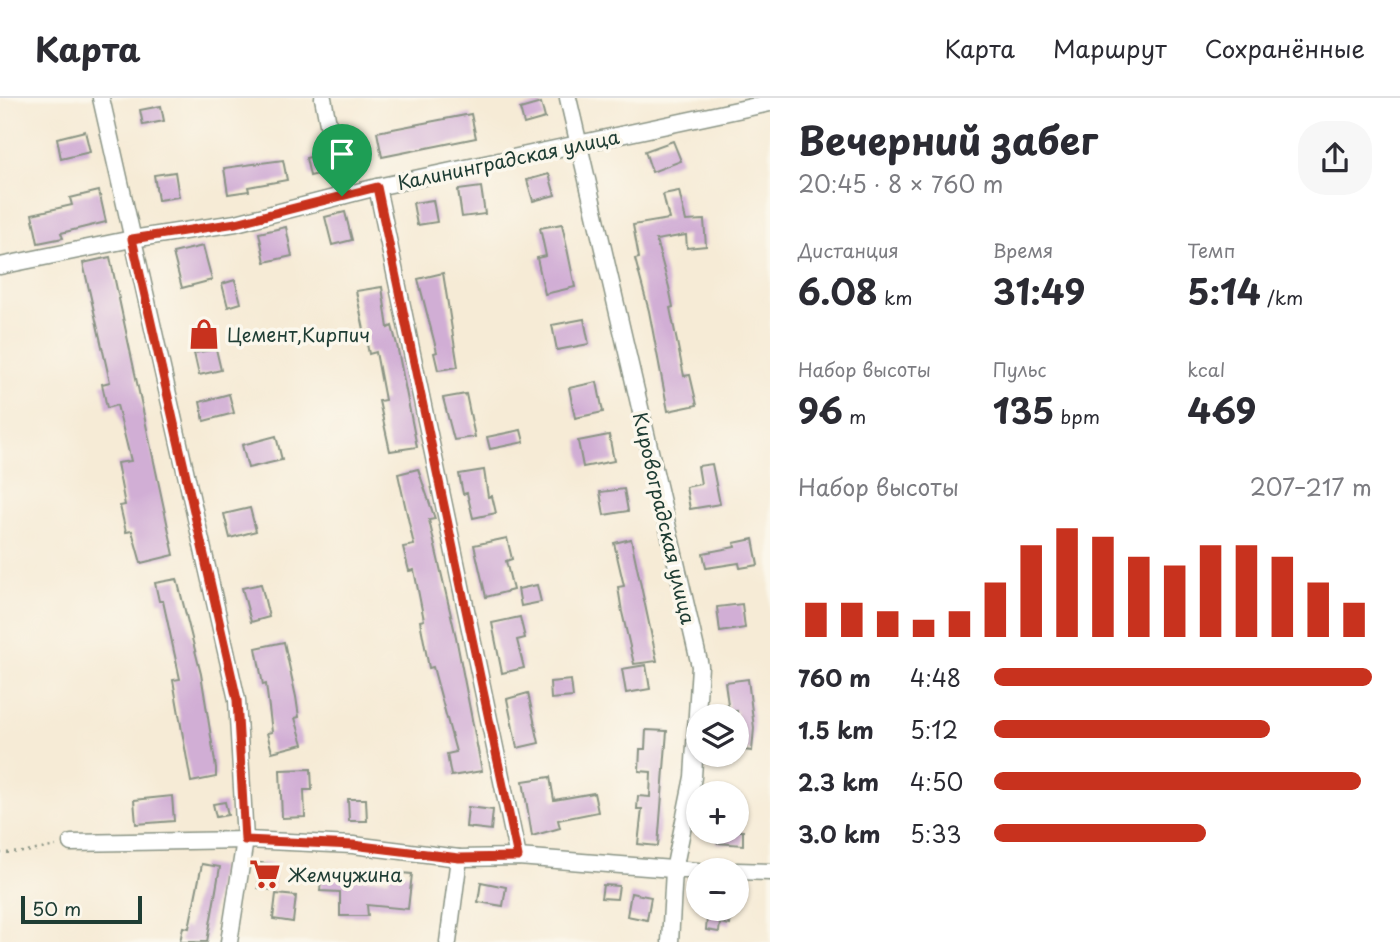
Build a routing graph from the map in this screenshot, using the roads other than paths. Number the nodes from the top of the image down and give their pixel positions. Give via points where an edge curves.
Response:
1 (101, 98) edge
2 (323, 98) edge
3 (568, 98) edge
4 (770, 103) edge
5 (578, 143) junction
6 (377, 187) junction
7 (342, 196) junction
8 (132, 239) junction
9 (0, 266) edge
10 (245, 840) junction
11 (71, 843) road end
12 (518, 857) junction
13 (459, 858) junction
14 (674, 870) junction
15 (686, 870) edge
16 (749, 871) edge
17 (770, 872) edge
18 (229, 942) edge
19 (448, 942) edge
20 (670, 942) edge

1 - 8 street
2 - 7 street
3 - 5 street, Кировоградская улица
4 - 5 street, Калининградская улица
5 - 6 street, Калининградская улица
5 - 14 street, Кировоградская улица via 700,666 693,777
6 - 7 street, Калининградская улица
6 - 12 street
7 - 8 street, Калининградская улица via 236,223
8 - 9 street, Калининградская улица
8 - 10 street via 237,700
10 - 11 street
10 - 13 street via 353,845
10 - 18 street
12 - 13 street
12 - 14 street
13 - 19 street
14 - 15 street
14 - 20 street, Кировоградская улица
16 - 17 street

